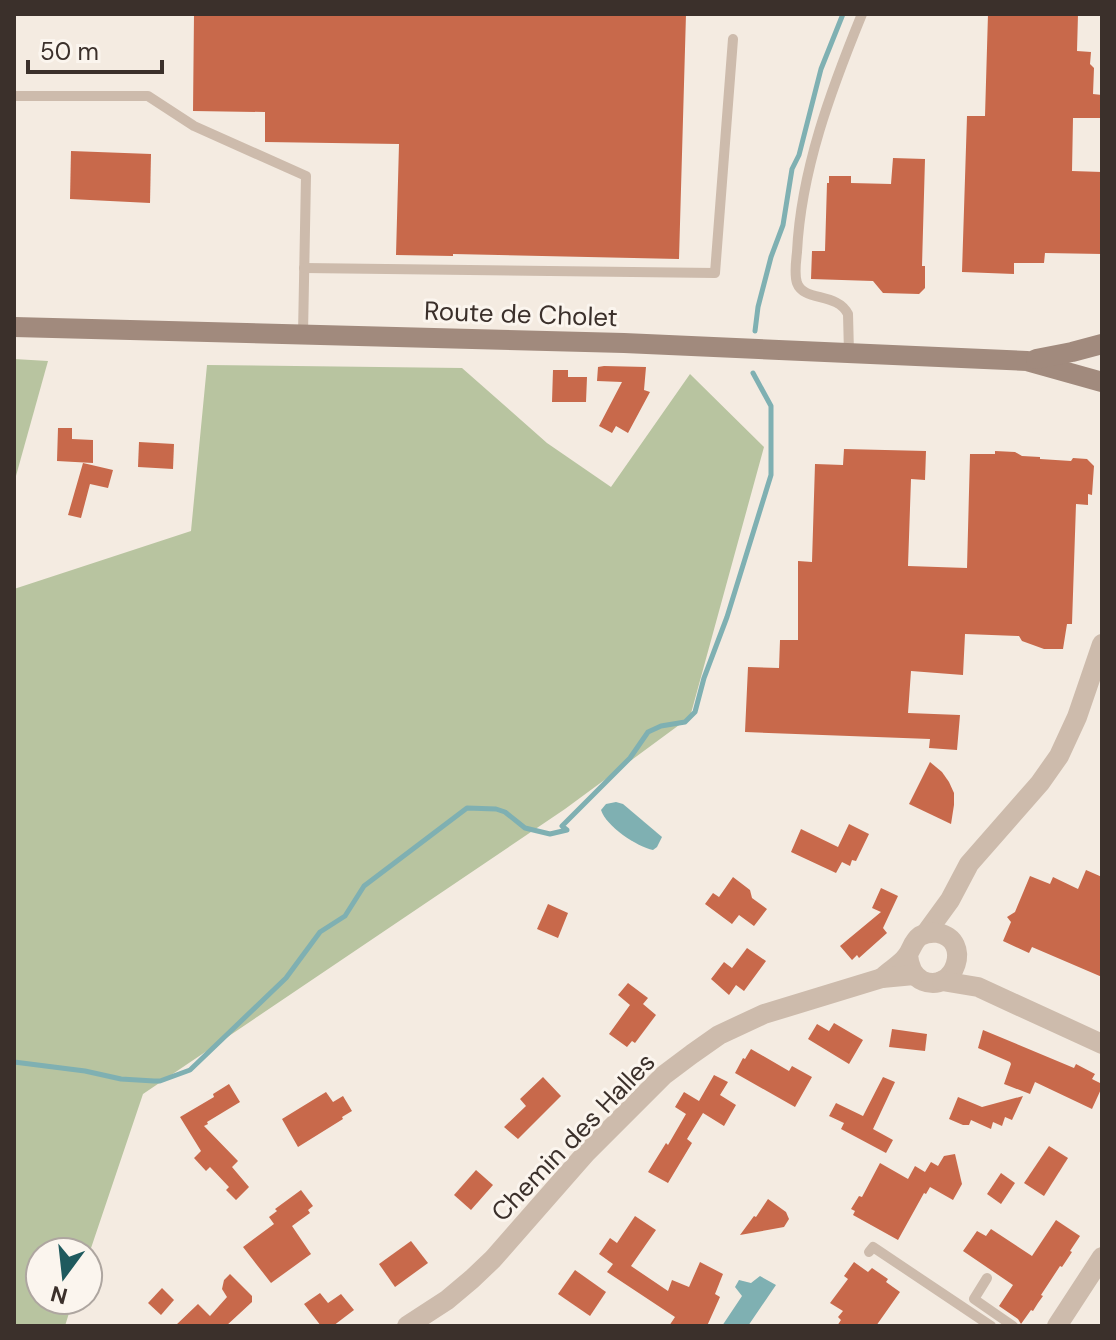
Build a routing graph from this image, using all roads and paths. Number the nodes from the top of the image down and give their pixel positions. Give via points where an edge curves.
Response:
1 (862, 14) edge
2 (733, 39) dead end
3 (14, 96) edge
4 (304, 268) junction
5 (14, 327) edge
6 (303, 334) junction
7 (1102, 344) edge
8 (849, 353) junction
9 (1027, 361) junction
10 (1102, 382) edge
11 (1102, 644) edge
12 (950, 900) junction
13 (926, 933) junction
14 (951, 940) junction
15 (957, 964) junction
16 (911, 965) junction
17 (942, 981) junction
18 (978, 987) junction
19 (1102, 1044) edge
20 (869, 1252) dead end
21 (1101, 1261) edge
22 (987, 1278) dead end
23 (407, 1326) edge
24 (991, 1326) edge
25 (1013, 1326) edge
26 (1057, 1326) edge

1 - 8 lane via 807,174 796,258 799,287 846,309
2 - 4 lane via 715,273
3 - 4 lane via 148,96 194,126 306,176
4 - 6 lane
5 - 6 main road, Route de Cholet
6 - 8 main road, Route de Cholet
7 - 9 main road, Route de Cholet
8 - 9 main road, Route de Cholet
9 - 10 main road, Route de Cholet
11 - 12 street via 1059,756 969,864
12 - 13 street
12 - 14 street
13 - 14 street
13 - 16 street via 911,946
14 - 15 street
15 - 17 street
15 - 18 street
16 - 17 street via 923,980
16 - 23 street, Chemin des Halles via 740,1023 692,1054 586,1153 493,1259 447,1300
17 - 18 street
18 - 19 street
20 - 24 lane via 873,1247
21 - 26 street
22 - 25 lane via 974,1299

